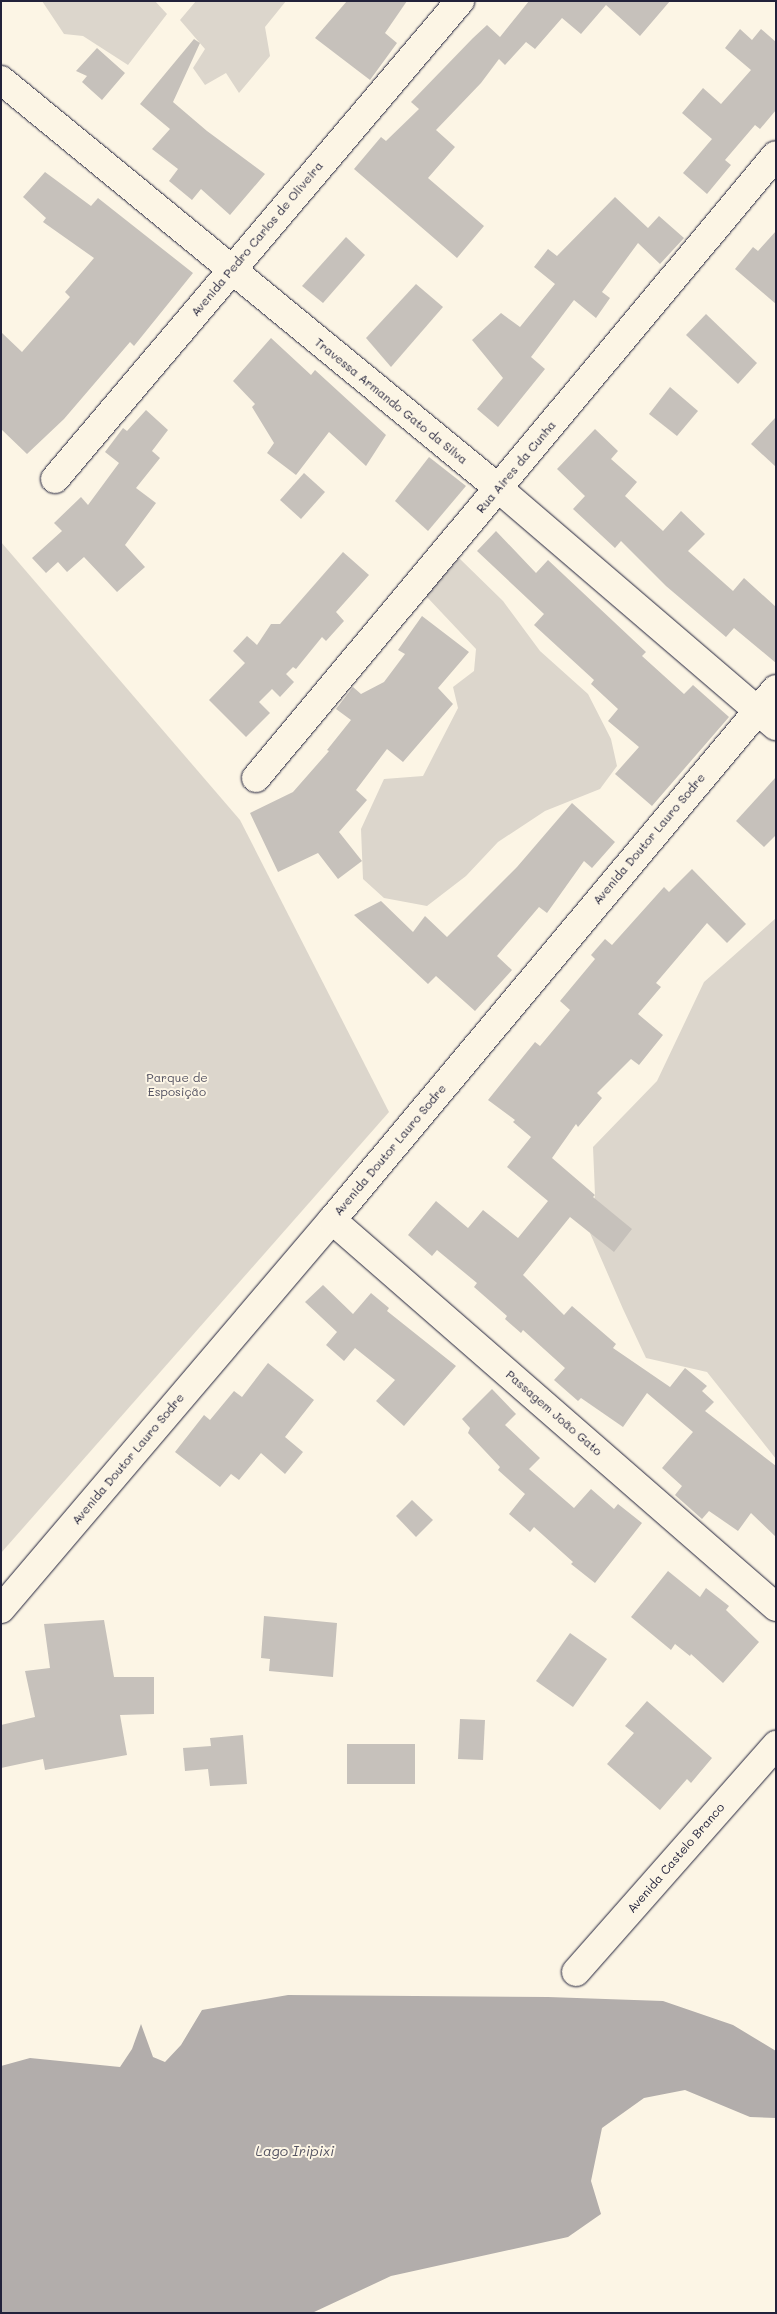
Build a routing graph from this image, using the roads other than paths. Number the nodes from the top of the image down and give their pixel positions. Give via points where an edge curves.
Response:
1 (460, 1) edge
2 (1, 80) edge
3 (776, 155) edge
4 (232, 269) junction
5 (55, 478) dead end
6 (498, 488) junction
7 (776, 688) edge
8 (766, 718) edge
9 (256, 778) dead end
10 (332, 1220) junction
11 (776, 1607) edge
12 (1, 1610) edge
13 (776, 1745) edge
14 (576, 1972) dead end

1 - 4 street, Avenida Pedro Carlos de Oliveira
2 - 4 street, Travessa Armando Gato da Silva
3 - 6 street, Rua Aires da Cunha
4 - 5 street, Avenida Pedro Carlos de Oliveira
4 - 6 street, Travessa Armando Gato da Silva
6 - 8 street, Travessa Armando Gato da Silva
6 - 9 street, Rua Aires da Cunha
7 - 8 street, Avenida Doutor Lauro Sodre
8 - 10 street, Avenida Doutor Lauro Sodre
10 - 11 street, Passagem João Gato
10 - 12 street, Avenida Doutor Lauro Sodre
13 - 14 street, Avenida Castelo Branco

